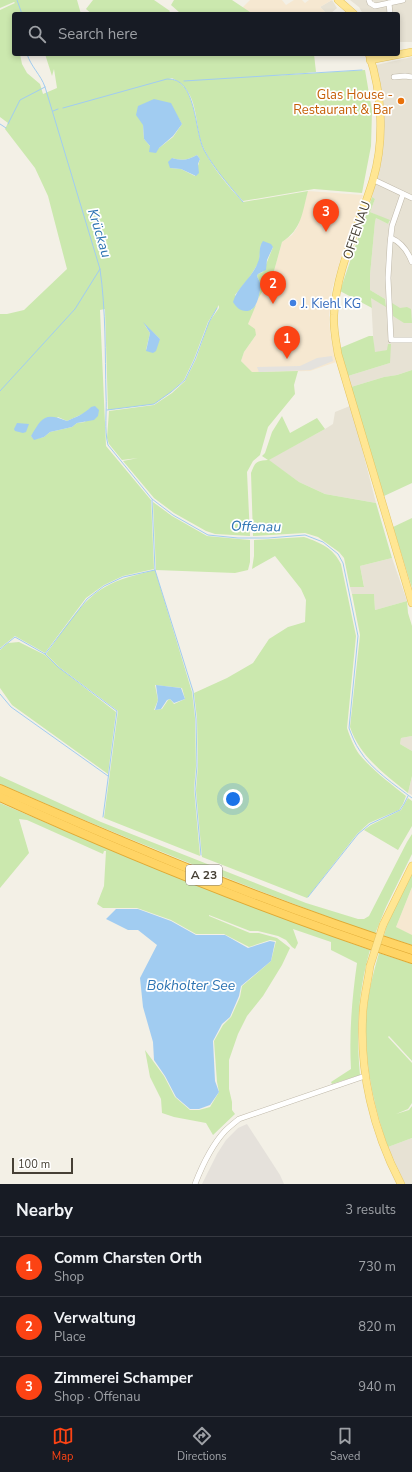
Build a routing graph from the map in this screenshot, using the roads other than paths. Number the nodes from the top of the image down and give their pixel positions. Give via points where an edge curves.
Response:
1 (338, 0) edge
2 (369, 0) edge
3 (403, 0) edge
4 (389, 3) junction
5 (345, 12) edge
6 (352, 12) edge
7 (390, 12) edge
8 (400, 52) edge
9 (412, 52) edge
10 (400, 53) edge
11 (369, 57) edge
12 (412, 76) edge
13 (394, 78) dead end
14 (374, 180) junction
15 (403, 194) junction
16 (412, 198) edge
17 (391, 238) junction
18 (412, 262) edge
19 (412, 340) edge
20 (412, 603) edge
21 (0, 789) edge
22 (0, 798) edge
23 (412, 866) edge
24 (412, 950) edge
25 (412, 959) edge
26 (365, 1076) junction
27 (400, 1182) edge
28 (195, 1184) edge

1 - 5 main road
1 - 6 main road
2 - 4 street via 375,6
3 - 4 street
4 - 7 street
8 - 9 main road
9 - 10 main road
11 - 14 main road, OFFENAU via 380,110 378,159
12 - 13 street
14 - 15 street
14 - 20 main road, OFFENAU via 337,289 334,330 338,354
15 - 16 street
15 - 17 street via 392,226
17 - 18 street via 402,246
17 - 19 street via 388,278 391,340
21 - 24 highway, A 23 via 240,890
22 - 25 highway, A 23 via 238,897 352,940
23 - 26 main road, bridge via 383,925 370,966 363,1010
26 - 27 main road via 378,1131
26 - 28 street via 239,1119 225,1131 214,1146

